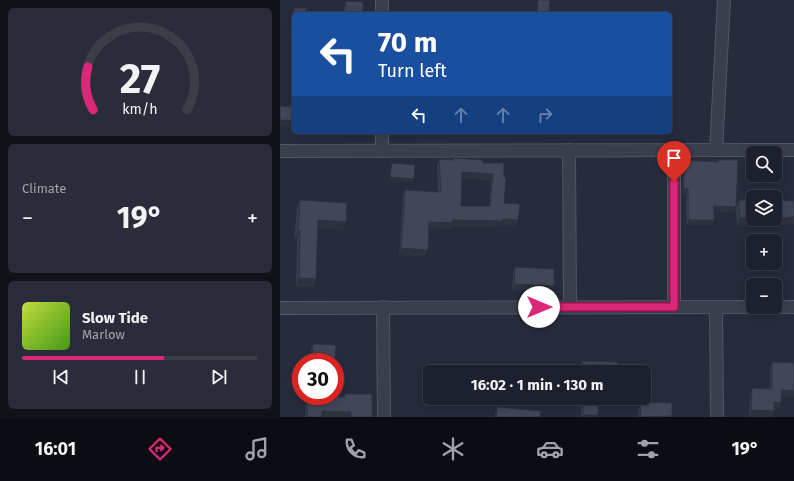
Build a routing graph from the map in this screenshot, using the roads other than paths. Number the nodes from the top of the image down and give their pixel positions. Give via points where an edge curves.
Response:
1 (382, 0) edge
2 (724, 0) edge
3 (382, 12) edge
4 (382, 134) edge
5 (570, 150) junction
6 (674, 150) junction
7 (716, 150) junction
8 (794, 150) edge
9 (280, 151) edge
10 (382, 151) junction
11 (570, 307) junction
12 (674, 307) junction
13 (716, 307) junction
14 (746, 307) edge
15 (782, 307) edge
16 (794, 307) edge
17 (280, 308) edge
18 (383, 308) junction
19 (384, 417) edge
20 (717, 417) edge

1 - 3 street
2 - 7 street
4 - 10 street
5 - 6 street
5 - 10 street
5 - 11 street
6 - 7 street
6 - 12 street
7 - 8 street
9 - 10 street
11 - 12 street
11 - 18 street
12 - 13 street
13 - 14 street
13 - 20 street
15 - 16 street
17 - 18 street
18 - 19 street

